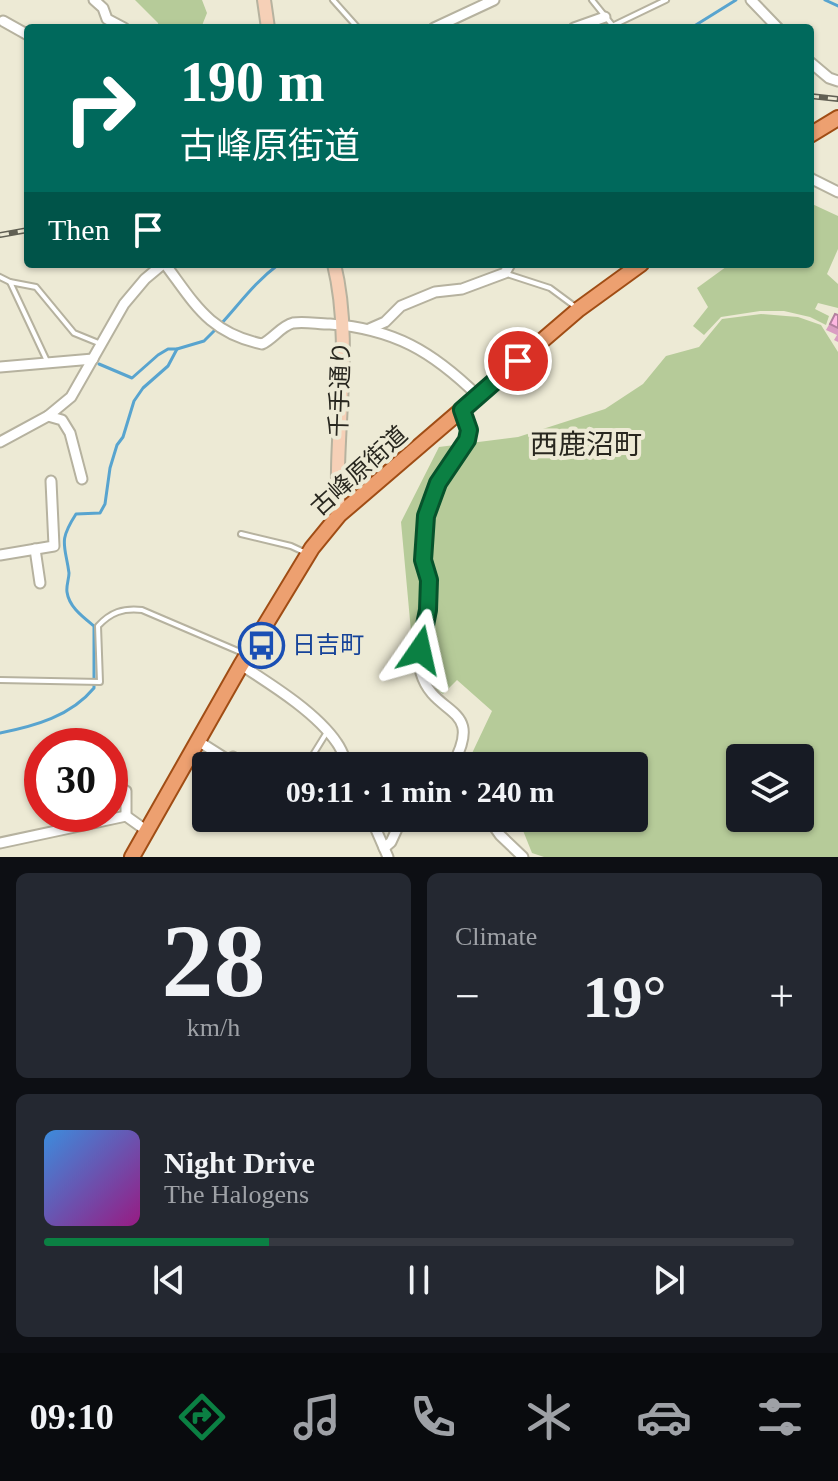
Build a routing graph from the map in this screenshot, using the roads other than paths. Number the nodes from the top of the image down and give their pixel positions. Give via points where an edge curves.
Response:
1 (94, 0) edge
2 (264, 0) edge
3 (333, 0) edge
4 (494, 0) edge
5 (592, 0) edge
6 (666, 0) edge
7 (751, 0) edge
8 (605, 17) junction
9 (3, 21) dead end
10 (116, 24) edge
11 (267, 24) edge
12 (354, 24) edge
13 (443, 24) edge
14 (585, 24) edge
15 (611, 24) edge
16 (619, 24) edge
17 (774, 24) edge
18 (24, 33) edge
19 (814, 65) edge
20 (838, 81) edge
21 (838, 118) edge
22 (814, 133) edge
23 (814, 180) edge
24 (838, 192) edge
25 (159, 268) edge
26 (167, 268) edge
27 (335, 268) edge
28 (635, 268) edge
29 (507, 269) edge
30 (0, 277) edge
31 (10, 282) junction
32 (579, 309) junction
33 (341, 325) junction
34 (369, 329) junction
35 (101, 344) junction
36 (93, 359) junction
37 (48, 363) junction
38 (0, 367) edge
39 (478, 396) junction
40 (462, 410) junction
41 (48, 416) junction
42 (0, 442) edge
43 (82, 479) dead end
44 (51, 481) dead end
45 (339, 515) junction
46 (241, 534) dead end
47 (35, 549) junction
48 (308, 554) junction
49 (0, 555) edge
50 (40, 583) dead end
51 (244, 660) junction
52 (0, 680) edge
53 (327, 732) junction
54 (198, 741) junction
55 (215, 752) edge
56 (315, 752) edge
57 (341, 752) edge
58 (459, 752) edge
59 (128, 817) edge
60 (147, 831) junction
61 (51, 832) edge
62 (377, 832) edge
63 (396, 832) edge
64 (498, 832) edge
65 (0, 843) edge
66 (386, 852) edge
67 (132, 857) edge
68 (523, 857) edge

1 - 10 street
2 - 11 street
3 - 12 lane
4 - 13 street
5 - 8 lane
6 - 16 lane
7 - 17 street
8 - 14 street
8 - 15 lane
9 - 18 street
19 - 20 street
21 - 22 main road
23 - 24 street
25 - 35 street via 124,304
26 - 33 street via 202,313 238,339 262,344 289,324
27 - 33 street, 千手通り
28 - 32 main road, 古峰原街道
29 - 32 lane via 550,288
29 - 34 street via 462,289 435,292 401,306
30 - 31 lane
31 - 35 lane via 36,287 74,333
31 - 37 lane
32 - 39 main road, 古峰原街道
33 - 34 street
33 - 45 street, 千手通り
34 - 39 street via 405,341 448,367
35 - 36 street
36 - 37 street
36 - 41 street via 71,397
37 - 38 street
39 - 40 main road, 古峰原街道
40 - 45 main road, 古峰原街道
40 - 58 street via 467,440 438,483 426,516 428,610 420,650 421,674 465,731
41 - 42 street
41 - 43 street via 62,420 70,433
44 - 47 street via 54,546
45 - 48 main road, 古峰原街道
46 - 48 lane
47 - 49 street
47 - 50 street
48 - 51 main road, 古峰原街道
51 - 52 lane via 142,610 126,609 98,626 100,682
51 - 53 street
51 - 54 main road, 古峰原街道
53 - 56 lane
53 - 57 street
54 - 55 street
54 - 60 main road, 古峰原街道
59 - 60 street
60 - 67 main road, 古峰原街道
61 - 65 street
62 - 66 street
63 - 66 street
64 - 68 street

